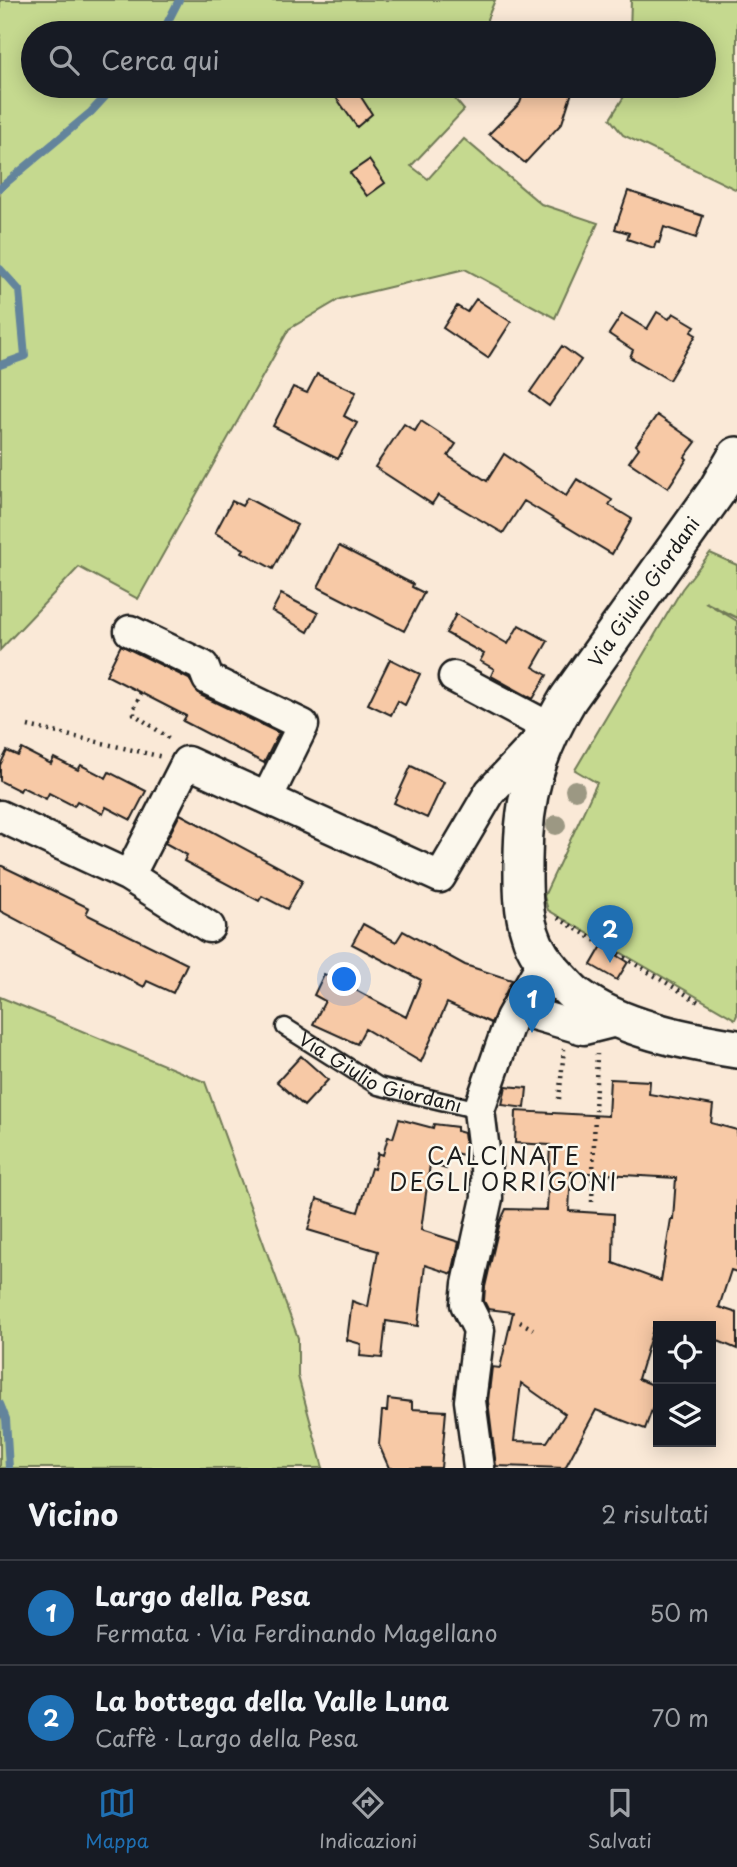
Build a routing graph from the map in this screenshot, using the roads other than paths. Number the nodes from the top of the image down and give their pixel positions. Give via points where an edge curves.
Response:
1 (737, 456) edge
2 (130, 631) dead end
3 (454, 677) dead end
4 (550, 728) junction
5 (531, 783) junction
6 (489, 792) junction
7 (267, 798) junction
8 (0, 816) edge
9 (129, 876) junction
10 (209, 927) dead end
11 (543, 962) junction
12 (516, 1009) junction
13 (620, 1020) junction
14 (285, 1027) dead end
15 (737, 1049) edge
16 (479, 1110) junction
17 (479, 1468) edge

1 - 4 street, Via Giulio Giordani
2 - 7 street via 203,666 208,679 303,725
3 - 4 street
4 - 5 street, Via Giulio Giordani
4 - 6 street, Via Giulio Giordani
5 - 6 street
5 - 11 street, Via Giulio Giordani via 523,831 523,898 530,935
6 - 7 street, Via Giulio Giordani via 440,877
7 - 9 street via 187,762
8 - 9 street
9 - 10 street
11 - 12 street
11 - 13 street via 576,996
12 - 13 street via 582,1045
12 - 16 street
13 - 15 street
14 - 16 lane, Via Giulio Giordani via 378,1086
16 - 17 street via 487,1198 466,1304 479,1330 470,1401

